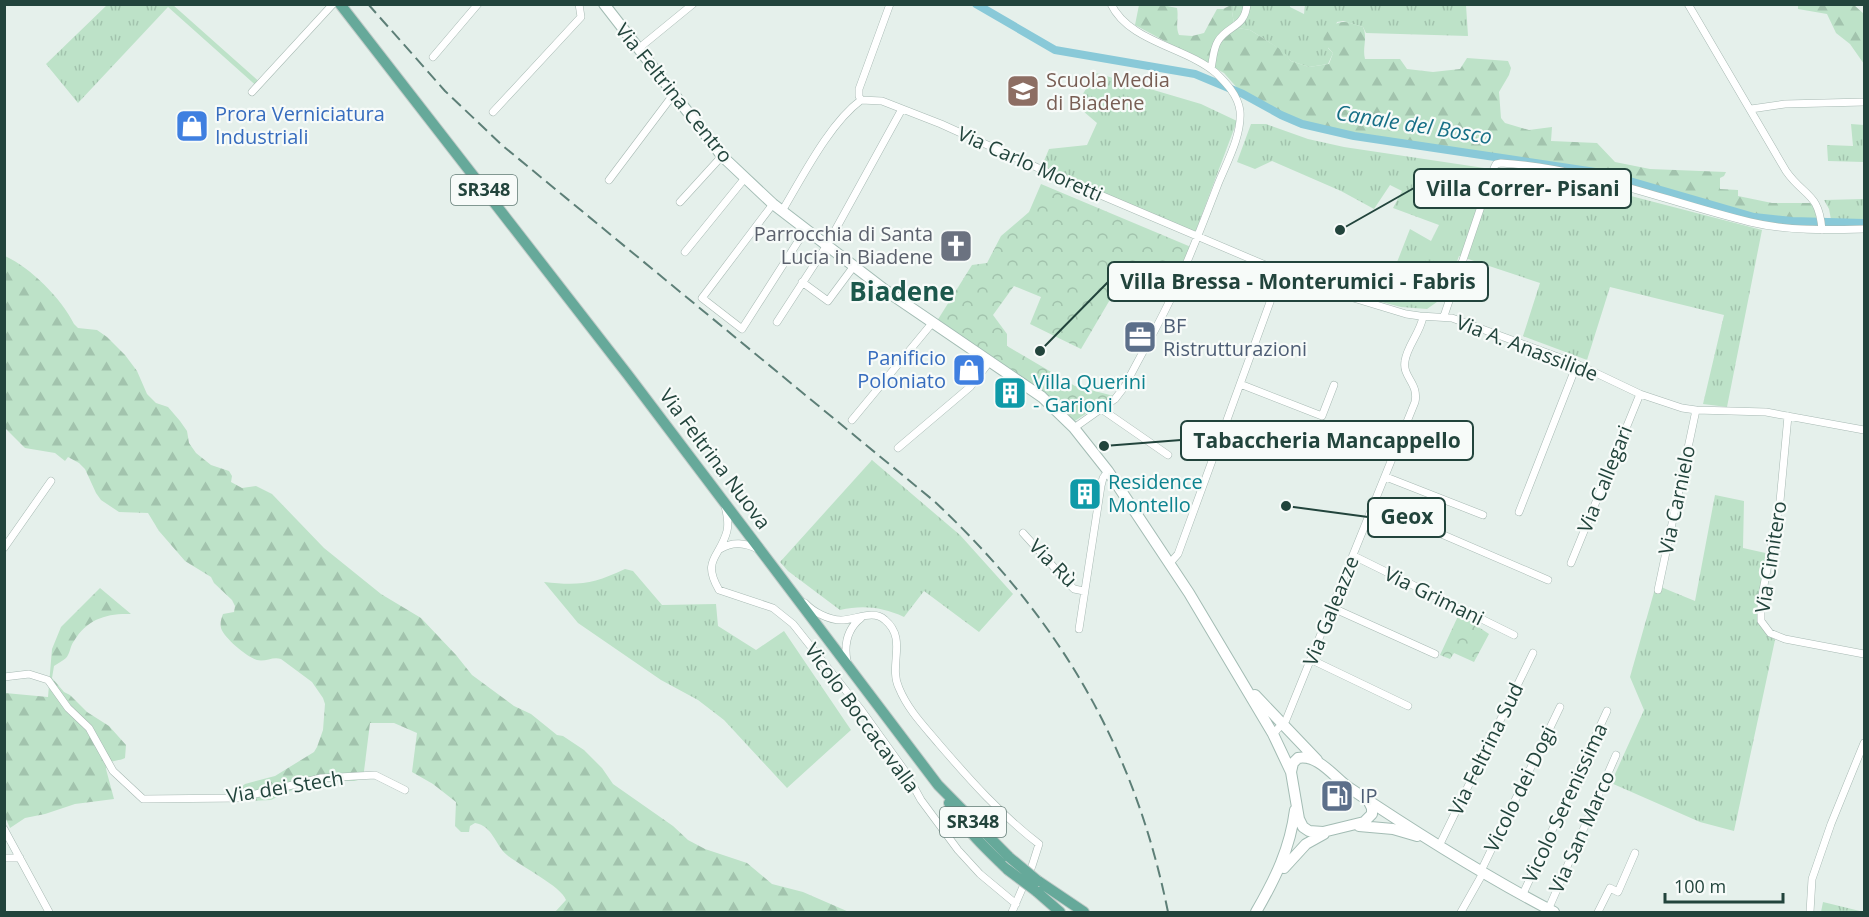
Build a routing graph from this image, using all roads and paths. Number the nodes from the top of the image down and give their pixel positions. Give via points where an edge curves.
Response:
1 (333, 4) edge
2 (340, 4) edge
3 (478, 4) edge
4 (579, 4) edge
5 (604, 4) edge
6 (693, 4) edge
7 (890, 4) edge
8 (1111, 4) edge
9 (1247, 4) edge
10 (1688, 4) edge
11 (638, 49) junction
12 (433, 57) dead end
13 (1211, 69) junction
14 (252, 92) dead end
15 (673, 95) junction
16 (861, 100) junction
17 (1864, 102) edge
18 (902, 109) junction
19 (1751, 110) junction
20 (493, 112) dead end
21 (722, 156) junction
22 (745, 178) junction
23 (609, 180) dead end
24 (680, 202) dead end
25 (778, 208) junction
26 (806, 229) junction
27 (1864, 229) edge
28 (1822, 230) junction
29 (1198, 236) junction
30 (827, 245) junction
31 (685, 252) dead end
32 (854, 266) junction
33 (1281, 272) junction
34 (802, 282) junction
35 (1444, 316) junction
36 (1423, 317) junction
37 (777, 322) dead end
38 (933, 322) junction
39 (990, 361) junction
40 (1577, 364) junction
41 (1240, 384) junction
42 (1334, 385) dead end
43 (1640, 394) junction
44 (1100, 408) junction
45 (1696, 410) junction
46 (1788, 416) junction
47 (852, 420) dead end
48 (1074, 428) junction
49 (1864, 430) edge
50 (898, 448) dead end
51 (1167, 455) dead end
52 (1108, 471) junction
53 (1386, 477) junction
54 (51, 481) dead end
55 (724, 501) junction
56 (1374, 505) junction
57 (1519, 512) dead end
58 (1483, 515) dead end
59 (1023, 533) dead end
60 (4, 548) edge
61 (718, 550) junction
62 (762, 551) junction
63 (1354, 556) junction
64 (1170, 563) junction
65 (1571, 563) dead end
66 (1548, 580) dead end
67 (787, 584) junction
68 (1658, 590) dead end
69 (1084, 591) junction
70 (1333, 608) junction
71 (863, 616) junction
72 (1079, 629) dead end
73 (1514, 635) dead end
74 (1533, 653) dead end
75 (1435, 654) dead end
76 (1864, 654) edge
77 (1312, 660) junction
78 (847, 664) junction
79 (1238, 675) junction
80 (4, 677) edge
81 (1408, 706) dead end
82 (1560, 707) dead end
83 (1607, 711) dead end
84 (1282, 725) junction
85 (1273, 734) junction
86 (1864, 743) edge
87 (1616, 755) dead end
88 (1320, 764) junction
89 (1291, 772) junction
90 (938, 785) junction
91 (405, 790) dead end
92 (1296, 800) junction
93 (1368, 800) junction
94 (1352, 825) junction
95 (4, 829) edge
96 (1330, 831) junction
97 (1436, 844) junction
98 (1635, 853) dead end
99 (4, 858) edge
100 (20, 858) junction
101 (1482, 872) junction
102 (1275, 880) junction
103 (1037, 886) junction
104 (1522, 896) junction
105 (1810, 901) junction
106 (1016, 904) junction
107 (1551, 911) edge
108 (50, 912) edge
109 (1012, 912) edge
110 (1060, 912) edge
111 (1084, 912) edge
112 (1256, 912) edge
113 (1461, 912) edge
114 (1598, 912) edge
115 (1810, 912) edge
116 (1815, 912) edge

1 - 14 street
2 - 55 main road, Via Feltrina Nuova / SR348
3 - 12 street
4 - 20 street via 581,17
5 - 11 main road, Via Feltrina Centro
6 - 11 street
7 - 16 street via 860,89
8 - 13 street via 1118,16 1136,30
9 - 13 street via 1242,21 1219,39
10 - 19 street
11 - 15 main road, Via Feltrina Centro
13 - 29 street via 1233,92 1240,111 1238,133
15 - 21 main road, Via Feltrina Centro
15 - 23 street
16 - 18 street, Via Carlo Moretti via 882,101
16 - 25 street via 847,110
17 - 19 street via 1785,104
18 - 29 street, Via Carlo Moretti
18 - 30 street
19 - 28 street via 1792,180 1812,197 1821,215
21 - 22 main road, Via Feltrina Centro
21 - 24 street
22 - 25 main road, Via Feltrina Centro
22 - 31 street
25 - 26 main road, Via Feltrina Centro
25 - 26 street via 702,298 742,329
26 - 30 main road, Via Feltrina Centro
27 - 28 street
28 - 35 street via 1751,222 1586,176 1496,164
29 - 33 street, Via A. Anassilide
29 - 44 street via 1125,386 1115,399
30 - 32 main road, Via Feltrina Centro
30 - 34 street
32 - 34 street via 828,301
32 - 38 main road, Via Feltrina Centro
33 - 36 street, Via A. Anassilide
33 - 41 street
34 - 37 street
35 - 36 street, Via A. Anassilide
35 - 40 street, Via A. Anassilide
36 - 53 street, Via Galeazze via 1404,364 1416,389 1416,399
38 - 39 main road, Via Feltrina Centro
38 - 47 street
39 - 48 main road, Via Feltrina Centro via 1042,397
39 - 50 street via 970,387
40 - 43 street, Via A. Anassilide
40 - 57 street
41 - 42 street via 1322,416
41 - 64 street via 1178,554
43 - 45 street, Via A. Anassilide
43 - 65 street, Via Callegari
44 - 48 street
44 - 51 street
45 - 46 street, Via A. Anassilide
45 - 68 street, Via Carnielo
46 - 49 street, Via A. Anassilide
46 - 76 street, Via Cimitero via 1780,501 1761,601 1761,621 1770,633 1785,639
48 - 52 main road, Via Feltrina Centro
52 - 64 main road, Via Feltrina Centro
52 - 69 street, Via Rù via 1103,478
53 - 56 street, Via Galeazze
53 - 58 street
54 - 60 street
55 - 61 street, Vicolo Boccacavalla via 728,529
55 - 62 main road, Via Feltrina Nuova / SR348
56 - 63 street, Via Galeazze
56 - 66 street
59 - 69 street, Via Rù via 1074,589
61 - 62 street via 728,544 743,544
61 - 106 street, Vicolo Boccacavalla via 711,573 719,590 773,608 792,624 862,711 958,850
62 - 67 main road, Via Feltrina Nuova / SR348
63 - 70 street, Via Galeazze
63 - 73 street, Via Grimani
64 - 79 main road, Via Feltrina Centro
67 - 71 street via 810,608 829,618
67 - 78 main road, Via Feltrina Nuova / SR348
69 - 72 street, Via Rù
70 - 75 street
70 - 77 street, Via Galeazze
71 - 78 street via 848,633
71 - 106 street via 884,618 897,634 896,679 917,719 996,807 1039,844
74 - 97 street, Via Feltrina Sud
77 - 81 street
77 - 84 street, Via Galeazze
78 - 90 main road, Via Feltrina Nuova / SR348
79 - 84 main road, Via Feltrina Centro
79 - 85 main road, Via Feltrina Centro
80 - 91 street, Via dei Stech via 29,675 48,680 89,728 112,771 143,799 239,798 321,778 375,775
82 - 101 street, Vicolo dei Dogi
83 - 104 street, Vicolo Serenissima
84 - 85 street, Via Galeazze
84 - 88 main road
85 - 89 main road
86 - 105 street via 1812,879
87 - 107 street, Via San Marco
88 - 89 main road via 1298,758
88 - 93 main road
89 - 92 main road
90 - 103 main road, Via Feltrina Nuova / SR348, bridge
90 - 103 main road, bridge via 958,818 988,851 1008,870
92 - 96 main road via 1299,819 1306,829
92 - 102 main road via 1288,847
93 - 94 main road via 1371,816
93 - 97 main road
94 - 96 main road
94 - 97 main road via 1401,831
95 - 100 street
96 - 102 main road via 1306,844
97 - 101 main road
98 - 114 street via 1618,892 1610,888
99 - 100 street
100 - 108 street
101 - 104 main road
101 - 113 street, Vicolo dei Dogi
102 - 112 main road
103 - 110 main road
103 - 111 main road, Via Feltrina Nuova / SR348
104 - 107 main road
105 - 115 street
105 - 116 street
106 - 109 street

